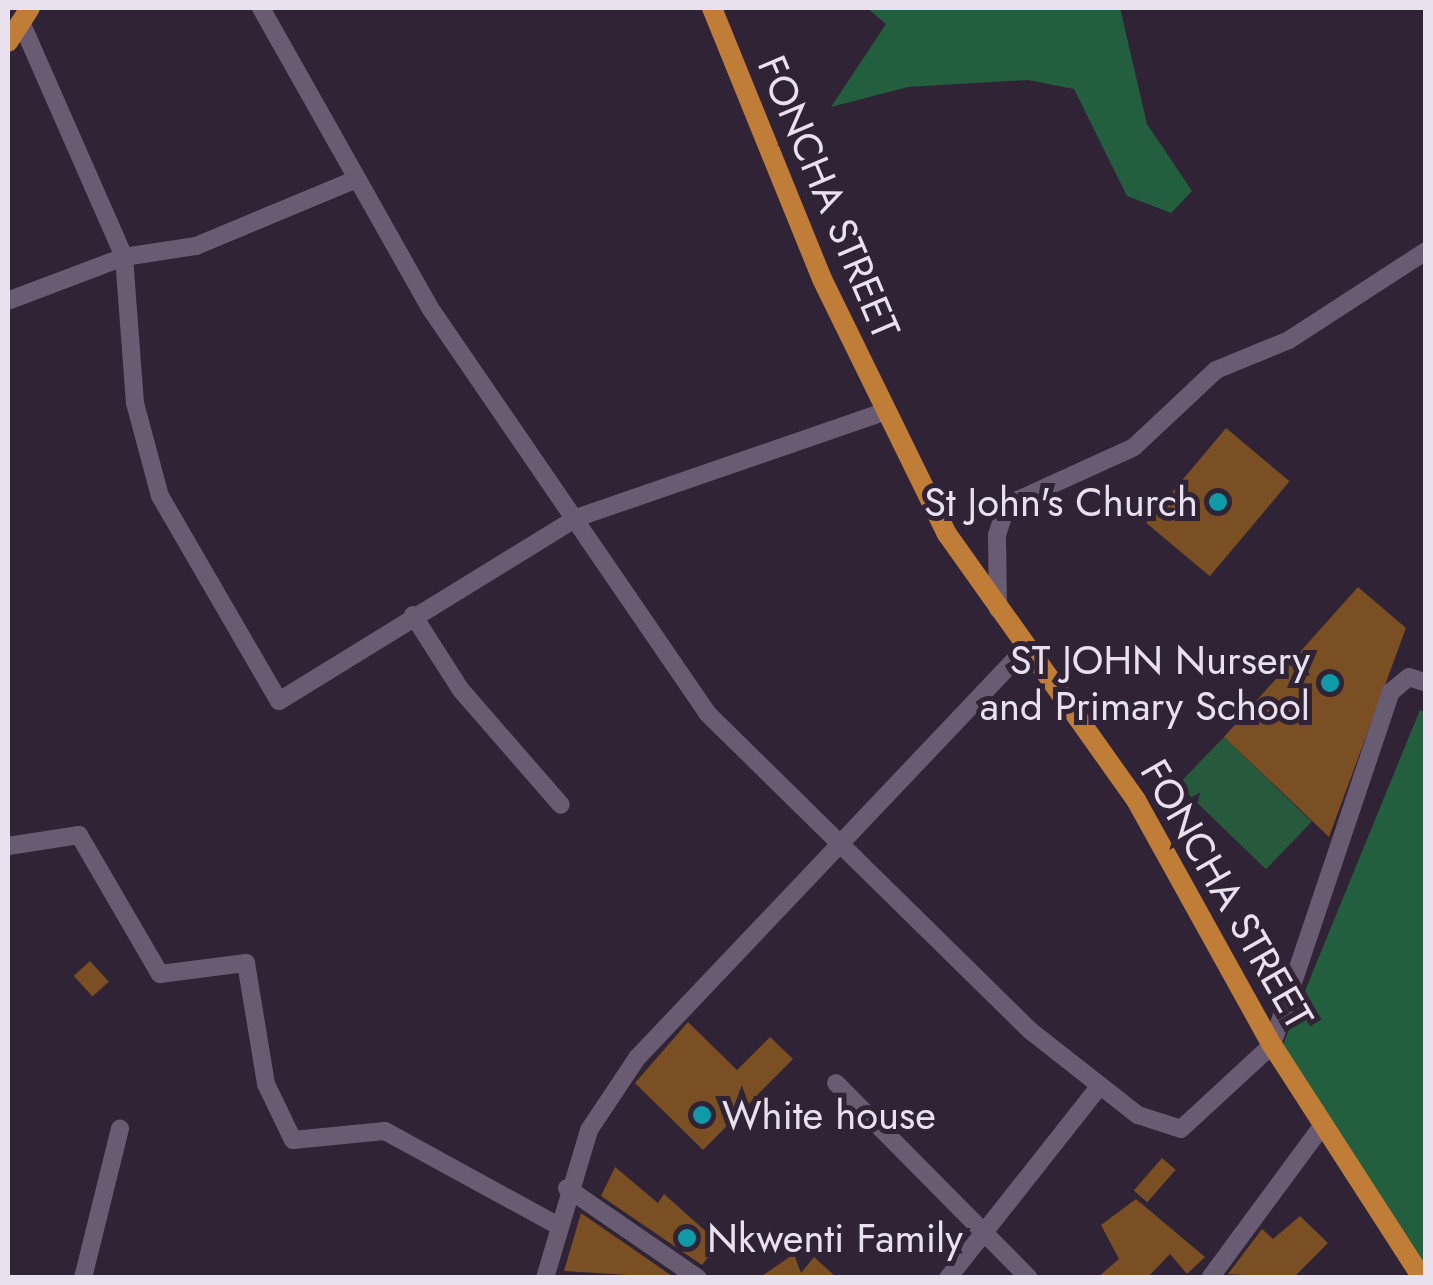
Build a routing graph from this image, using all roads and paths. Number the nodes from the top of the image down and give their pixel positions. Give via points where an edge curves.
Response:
1 (261, 8) edge
2 (712, 8) edge
3 (26, 15) edge
4 (8, 42) edge
5 (352, 181) junction
6 (1426, 252) edge
7 (124, 257) junction
8 (10, 300) edge
9 (884, 412) junction
10 (576, 518) junction
11 (998, 614) junction
12 (414, 615) junction
13 (1025, 650) junction
14 (1426, 682) edge
15 (562, 806) dead end
16 (841, 841) junction
17 (8, 846) edge
18 (1272, 1045) junction
19 (836, 1083) dead end
20 (1098, 1088) junction
21 (1323, 1125) junction
22 (120, 1128) dead end
23 (566, 1188) junction
24 (554, 1224) junction
25 (980, 1233) junction
26 (83, 1278) edge
27 (545, 1278) edge
28 (698, 1278) edge
29 (948, 1278) edge
30 (1030, 1278) edge
31 (1210, 1278) edge
32 (1422, 1278) edge

1 - 5 street
2 - 9 main road, FONCHA STREET
3 - 4 main road
3 - 7 street
5 - 7 street via 196,246
5 - 10 street
6 - 11 street via 1289,340 1216,370 1134,447 1007,505 998,534
7 - 8 street
7 - 12 street via 144,450 160,496 271,692 292,698
9 - 10 street
9 - 11 main road, FONCHA STREET
10 - 12 street
10 - 16 street via 707,713
11 - 13 main road, FONCHA STREET
12 - 15 street via 460,690
13 - 16 street
13 - 18 main road, FONCHA STREET via 1136,800
14 - 18 street via 1409,677 1391,692
16 - 20 street
16 - 23 street via 637,1058 589,1130
17 - 24 street via 79,835 160,974 246,964 266,1084 293,1140 385,1131
18 - 20 street via 1181,1130
18 - 21 main road, FONCHA STREET
19 - 25 street
20 - 25 street
21 - 31 street
21 - 32 main road, FONCHA STREET
22 - 26 street
23 - 24 street
23 - 28 street
24 - 27 street
25 - 29 street
25 - 30 street

